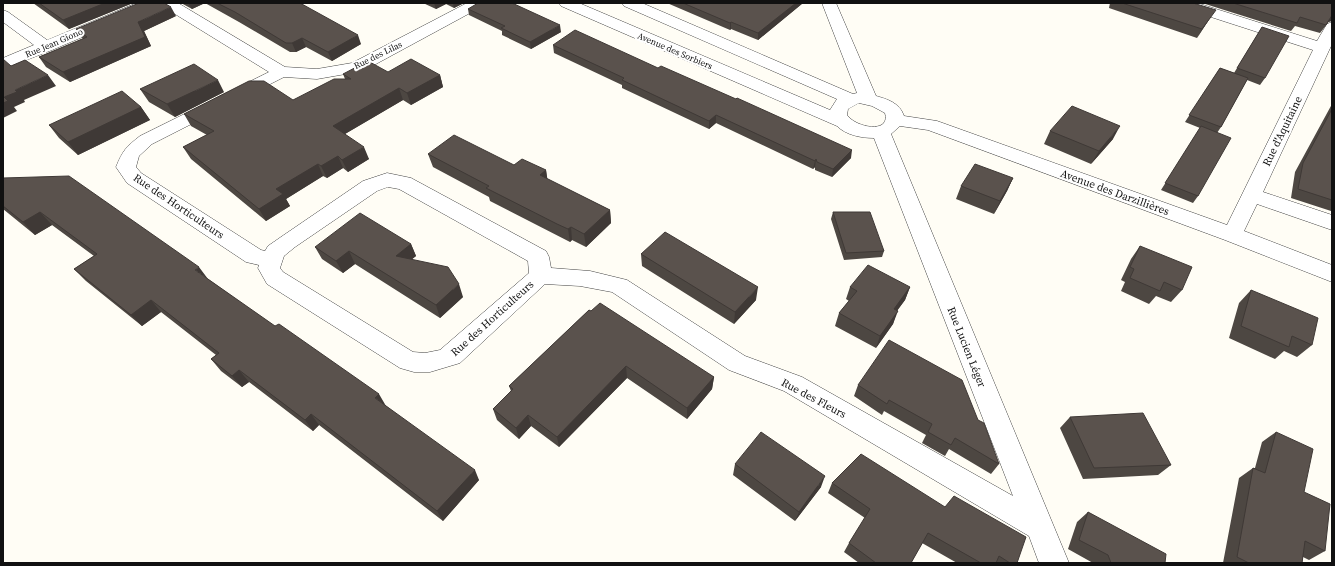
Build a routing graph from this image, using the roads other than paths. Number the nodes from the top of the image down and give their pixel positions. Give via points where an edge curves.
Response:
1 (150, 3) edge
2 (167, 3) edge
3 (478, 3) edge
4 (566, 3) edge
5 (629, 3) edge
6 (829, 3) edge
7 (1182, 3) edge
8 (3, 15) edge
9 (1332, 27) edge
10 (46, 46) junction
11 (1322, 48) junction
12 (3, 64) edge
13 (281, 72) junction
14 (845, 72) junction
15 (817, 84) junction
16 (785, 98) junction
17 (868, 98) junction
18 (851, 99) junction
19 (842, 122) junction
20 (887, 126) junction
21 (1251, 195) junction
22 (1332, 224) edge
23 (1232, 235) junction
24 (271, 261) junction
25 (1332, 274) edge
26 (540, 276) junction
27 (1039, 526) junction
28 (1054, 563) edge

1 - 10 street, Rue Jean Giono
2 - 13 street, Rue des Lilas
3 - 13 street, Rue des Lilas via 357,67 317,74
4 - 16 street, Avenue des Sorbiers
5 - 15 street
6 - 14 street
7 - 11 street
8 - 10 street
9 - 11 street, Rue d'Aquitaine
10 - 12 street, Rue Jean Giono
11 - 21 street, Rue d'Aquitaine
13 - 24 street, Rue des Horticulteurs via 146,140 131,153 126,167 134,178 254,256
14 - 15 street
14 - 17 street
15 - 16 street
15 - 18 street
16 - 19 street, Avenue des Sorbiers
17 - 18 street, Rue Lucien Léger
17 - 20 street, Rue Lucien Léger via 891,109 894,114
18 - 19 street via 839,106 837,111
19 - 20 street via 858,131 868,132
20 - 23 street, Avenue des Darzillières via 931,125
20 - 27 street, Rue Lucien Léger
21 - 22 street
21 - 23 street, Rue d'Aquitaine
23 - 25 street, Avenue des Darzillières
24 - 26 street, Rue des Horticulteurs via 275,252 294,237 370,186 387,180 404,183 538,257
24 - 26 street, Rue des Horticulteurs via 269,268 275,278 408,361 422,363 438,362 452,356
26 - 27 street, Rue des Fleurs via 566,275 600,280 619,286 737,363 793,384
27 - 28 street, Rue Lucien Léger

